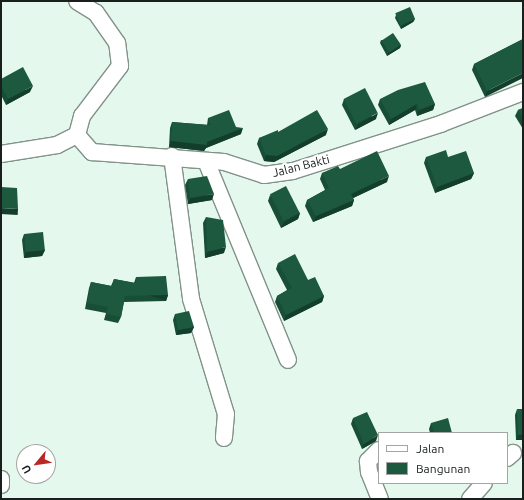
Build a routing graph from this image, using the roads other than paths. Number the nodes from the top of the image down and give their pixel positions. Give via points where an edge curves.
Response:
1 (77, 1) edge
2 (523, 92) edge
3 (77, 135) junction
4 (1, 154) edge
5 (172, 156) junction
6 (206, 161) junction
7 (288, 360) dead end
8 (224, 438) dead end
9 (378, 451) edge
10 (1, 479) edge
11 (483, 484) edge
12 (1, 486) edge
13 (380, 499) edge
14 (470, 499) edge

1 - 3 street via 96,13 117,43 120,66 82,116
2 - 6 street, Jalan Bakti via 443,123 293,171 264,175 224,162
3 - 4 street via 57,145
3 - 5 street, Jalan Bakti via 92,152
5 - 6 street, Jalan Bakti
5 - 8 street via 191,299 226,414
6 - 7 street
9 - 13 street via 368,461 369,472
10 - 12 street
11 - 14 street

